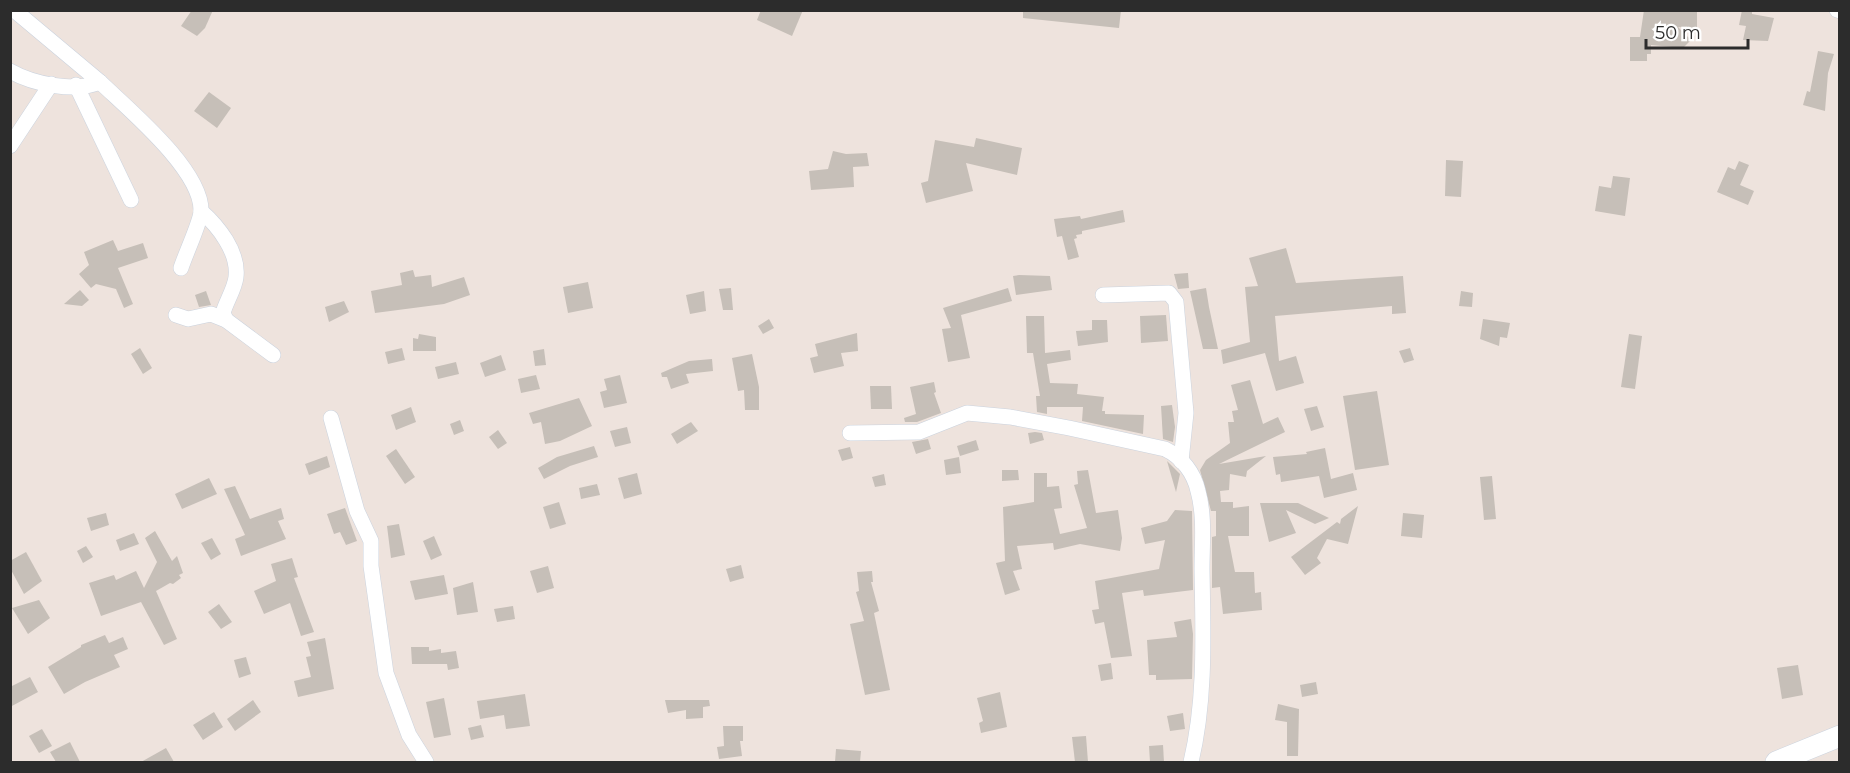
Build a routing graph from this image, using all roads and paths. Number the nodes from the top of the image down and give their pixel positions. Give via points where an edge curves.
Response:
1 (14, 10) edge
2 (10, 71) edge
3 (100, 82) junction
4 (51, 84) junction
5 (76, 86) junction
6 (10, 146) edge
7 (131, 200) dead end
8 (201, 211) junction
9 (181, 268) dead end
10 (1103, 294) dead end
11 (176, 315) dead end
12 (226, 320) junction
13 (273, 355) dead end
14 (331, 418) dead end
15 (850, 433) dead end
16 (1181, 461) junction
17 (1839, 736) edge
18 (426, 762) edge
19 (1191, 762) edge
20 (1776, 762) edge

1 - 3 street
2 - 4 street via 24,79
3 - 5 street
3 - 8 street via 183,165
4 - 5 street
4 - 6 street
5 - 7 street
8 - 9 street
8 - 12 street via 215,224 232,253 236,276 223,313
10 - 16 street via 1169,293 1176,302 1186,413
11 - 12 street via 188,319 211,314
12 - 13 street
14 - 18 street via 357,511 371,541 386,673 409,735
15 - 16 street via 919,432 967,413 1010,417 1165,449
16 - 19 street via 1196,482 1202,511 1203,665
17 - 20 street

